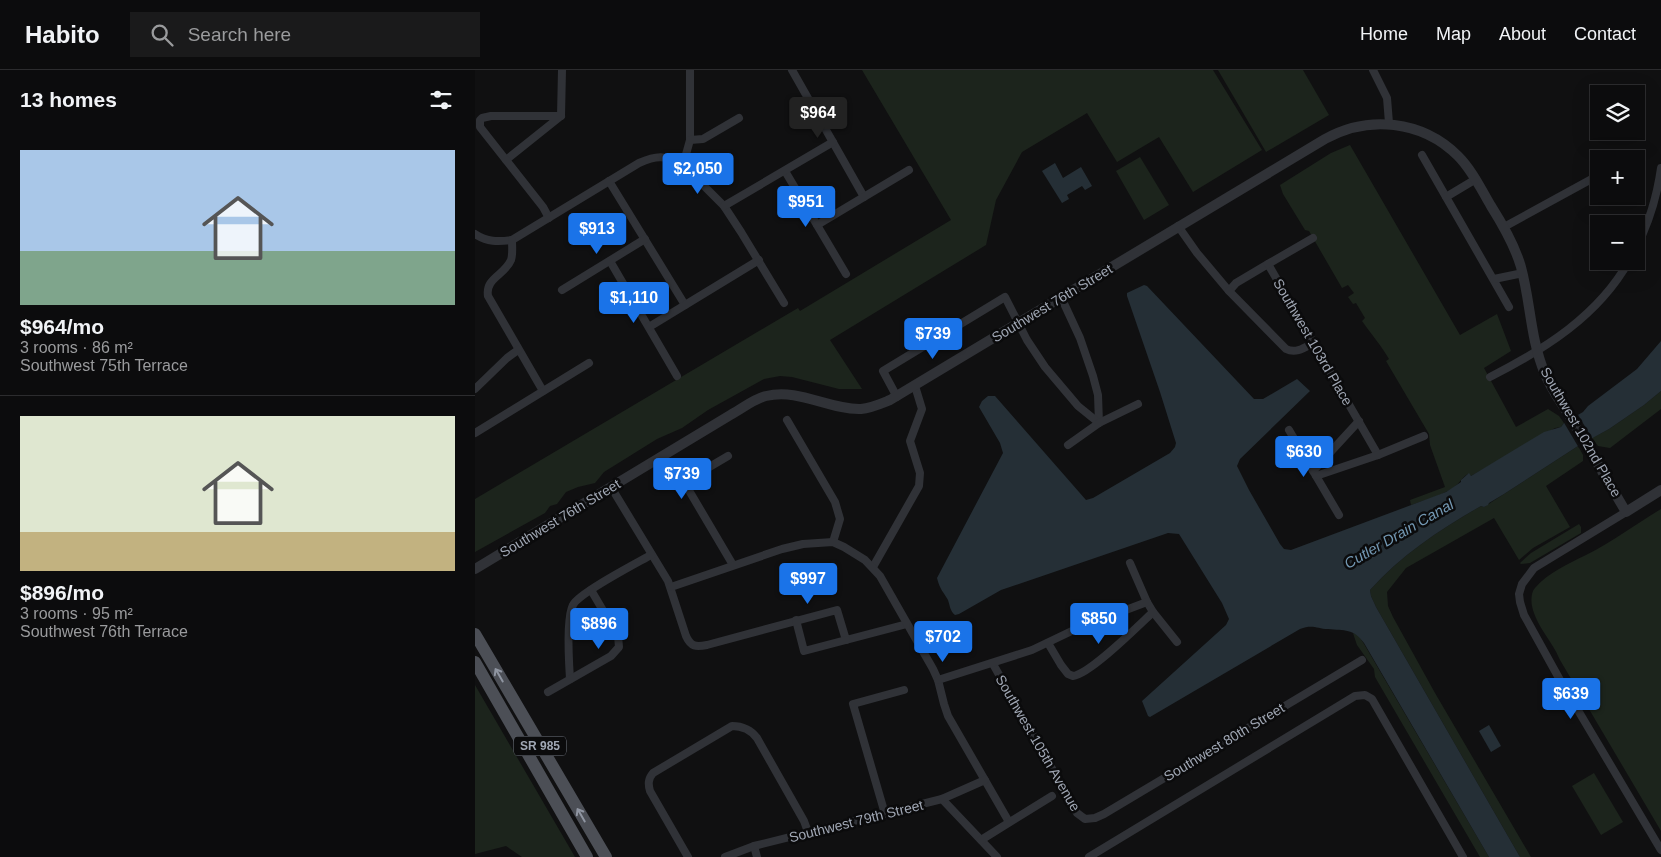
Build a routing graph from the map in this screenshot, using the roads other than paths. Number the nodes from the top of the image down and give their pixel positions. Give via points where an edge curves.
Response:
1 (562, 70) edge
2 (690, 70) edge
3 (791, 70) edge
4 (1373, 70) edge
5 (561, 116) junction
6 (739, 118) dead end
7 (1389, 123) junction
8 (690, 140) junction
9 (833, 142) junction
10 (1422, 155) dead end
11 (507, 160) junction
12 (683, 165) junction
13 (1661, 168) edge
14 (909, 170) dead end
15 (785, 171) junction
16 (1476, 179) junction
17 (1590, 180) edge
18 (609, 181) junction
19 (864, 197) junction
20 (1446, 197) junction
21 (724, 206) junction
22 (549, 218) junction
23 (817, 225) junction
24 (1178, 226) junction
25 (1504, 227) junction
26 (1645, 227) edge
27 (475, 234) edge
28 (1313, 238) dead end
29 (645, 239) junction
30 (512, 240) junction
31 (759, 260) junction
32 (609, 261) junction
33 (1268, 264) junction
34 (1623, 270) edge
35 (1523, 273) junction
36 (846, 274) dead end
37 (1494, 279) junction
38 (562, 290) dead end
39 (1229, 291) junction
40 (1061, 298) junction
41 (784, 303) dead end
42 (685, 305) junction
43 (1509, 308) dead end
44 (1019, 323) junction
45 (649, 327) junction
46 (1313, 343) junction
47 (518, 350) junction
48 (1537, 352) junction
49 (589, 363) dead end
50 (677, 376) dead end
51 (1490, 377) dead end
52 (915, 386) junction
53 (475, 389) edge
54 (543, 391) junction
55 (897, 397) junction
56 (1138, 404) dead end
57 (787, 420) dead end
58 (1359, 421) junction
59 (1099, 423) junction
60 (1289, 430) dead end
61 (475, 433) edge
62 (1424, 436) dead end
63 (1068, 445) dead end
64 (1379, 455) junction
65 (728, 456) dead end
66 (1315, 474) junction
67 (611, 487) junction
68 (1661, 490) edge
69 (1627, 512) junction
70 (1339, 515) dead end
71 (833, 542) junction
72 (651, 555) junction
73 (1130, 563) dead end
74 (733, 565) junction
75 (873, 567) junction
76 (475, 569) edge
77 (671, 587) junction
78 (591, 590) junction
79 (1147, 602) junction
80 (1153, 612) junction
81 (796, 620) junction
82 (907, 624) junction
83 (475, 634) edge
84 (846, 640) junction
85 (1177, 642) dead end
86 (1048, 643) junction
87 (1362, 660) dead end
88 (475, 662) edge
89 (993, 664) junction
90 (570, 679) junction
91 (938, 680) junction
92 (904, 690) dead end
93 (548, 692) dead end
94 (985, 780) junction
95 (1052, 796) dead end
96 (943, 799) junction
97 (885, 814) junction
98 (1085, 820) joint
99 (1009, 822) junction
100 (808, 832) junction
101 (981, 840) junction
102 (754, 846) junction
103 (1661, 850) edge
104 (587, 857) edge
105 (606, 857) edge
106 (688, 857) edge
107 (725, 857) edge
108 (757, 857) edge
109 (997, 857) edge
110 (1089, 857) edge
111 (1463, 857) edge

1 - 5 street
2 - 8 street
3 - 9 street
4 - 7 street via 1387,98
5 - 11 street
5 - 11 street via 482,118 480,127
6 - 8 street via 703,139
7 - 16 street, Southwest 102nd Place via 1420,131 1441,142 1458,156
7 - 24 street, Southwest 76th Street via 1353,127 1330,136
8 - 12 street
9 - 15 street
9 - 19 street
10 - 20 street
11 - 22 street
12 - 18 street via 669,158 652,158
12 - 21 street
13 - 26 street
14 - 19 street
15 - 21 street
15 - 23 street
16 - 20 street
16 - 25 street, Southwest 102nd Place
17 - 25 street
18 - 22 street
18 - 29 street
19 - 23 street
20 - 37 street
21 - 31 street
22 - 30 street
23 - 36 street
24 - 39 street
24 - 40 street, Southwest 76th Street
25 - 35 street, Southwest 102nd Place
27 - 30 street via 495,242
28 - 33 street
29 - 32 street
29 - 42 street
30 - 47 street via 510,262 492,280 487,292
31 - 41 street
31 - 42 street
32 - 38 street
32 - 45 street
33 - 39 street, Southwest 103rd Place via 1236,283
33 - 46 street, Southwest 103rd Place
34 - 48 street, Southwest 102nd Place via 1595,306
35 - 37 street
35 - 48 street, Southwest 102nd Place
37 - 43 street
39 - 46 street via 1285,349 1299,350
40 - 44 street, Southwest 76th Street
40 - 59 street via 1093,376 1098,395
42 - 45 street
44 - 52 street, Southwest 76th Street
44 - 55 street via 1005,297 883,371
44 - 59 street via 1045,367 1078,406
45 - 50 street
46 - 58 street, Southwest 103rd Place
47 - 53 street
47 - 54 street
48 - 51 street, Southwest 102nd Place
48 - 69 street, Southwest 102nd Place via 1547,379
49 - 54 street
52 - 55 street, Southwest 76th Street
52 - 75 street via 922,409 910,441 920,473 919,486
54 - 61 street
55 - 67 street, Southwest 76th Street via 860,409 799,396 766,396
56 - 59 street
57 - 71 street via 837,507 839,519
58 - 64 street, Southwest 103rd Place
58 - 66 street
59 - 63 street
60 - 66 street
62 - 64 street
64 - 66 street
65 - 74 street via 685,482
66 - 70 street
67 - 72 street
67 - 76 street, Southwest 76th Street
68 - 69 street
69 - 103 street via 1541,563 1529,573 1519,594 1524,615
71 - 74 street via 803,544
71 - 75 street
72 - 77 street
72 - 78 street
73 - 79 street
74 - 77 street
75 - 82 street
77 - 81 street via 686,636 694,646
78 - 90 street via 576,600 571,612
78 - 90 street via 617,636 619,647 611,656
79 - 80 street
79 - 86 street
80 - 85 street
80 - 86 street via 1078,675 1073,676 1064,669
81 - 84 street via 837,610
81 - 84 street via 804,651
82 - 84 street
82 - 91 street
105 -> 83 main road, SR 985
86 - 89 street
87 - 98 street, Southwest 80th Street via 1104,814
88 - 104 main road, SR 985
89 - 91 street
89 - 98 street, Southwest 105th Avenue via 1077,813
90 - 93 street
91 - 94 street via 948,716
92 - 97 street via 853,704
94 - 96 street, Southwest 79th Street
94 - 99 street
95 - 99 street
96 - 97 street, Southwest 79th Street
96 - 101 street
97 - 100 street, Southwest 79th Street
99 - 101 street
100 - 102 street, Southwest 79th Street
100 - 106 street via 805,821 757,738 742,727 732,726 650,777 651,791
101 - 109 street
102 - 107 street, Southwest 79th Street
102 - 108 street
110 - 111 street via 1355,696 1365,695 1372,698

